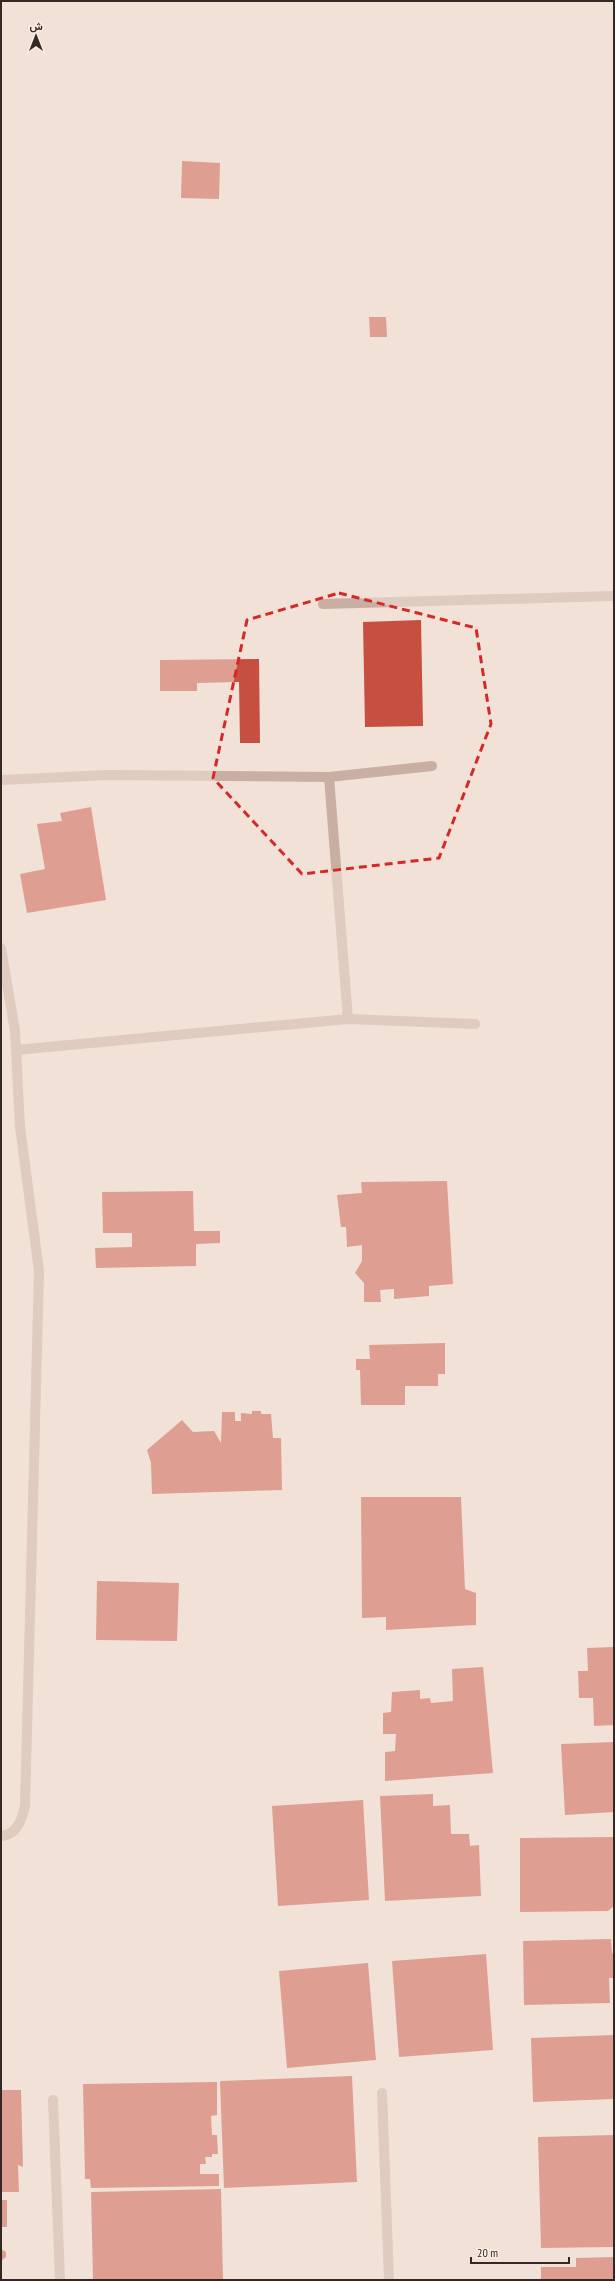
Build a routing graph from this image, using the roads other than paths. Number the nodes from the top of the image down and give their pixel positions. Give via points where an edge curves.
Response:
1 (614, 596) edge
2 (323, 604) dead end
3 (432, 766) dead end
4 (329, 777) junction
5 (1, 780) edge
6 (1, 948) edge
7 (348, 1019) junction
8 (475, 1024) dead end
9 (16, 1050) junction
10 (1, 1836) edge
11 (382, 2093) dead end
12 (53, 2100) dead end
13 (60, 2280) edge
14 (389, 2280) edge

1 - 2 street
3 - 4 street
4 - 5 street via 108,775
4 - 7 street
6 - 9 street
7 - 8 street
7 - 9 street
9 - 10 street via 20,1128 39,1271 25,1806 22,1820 16,1828
11 - 14 street
12 - 13 street

